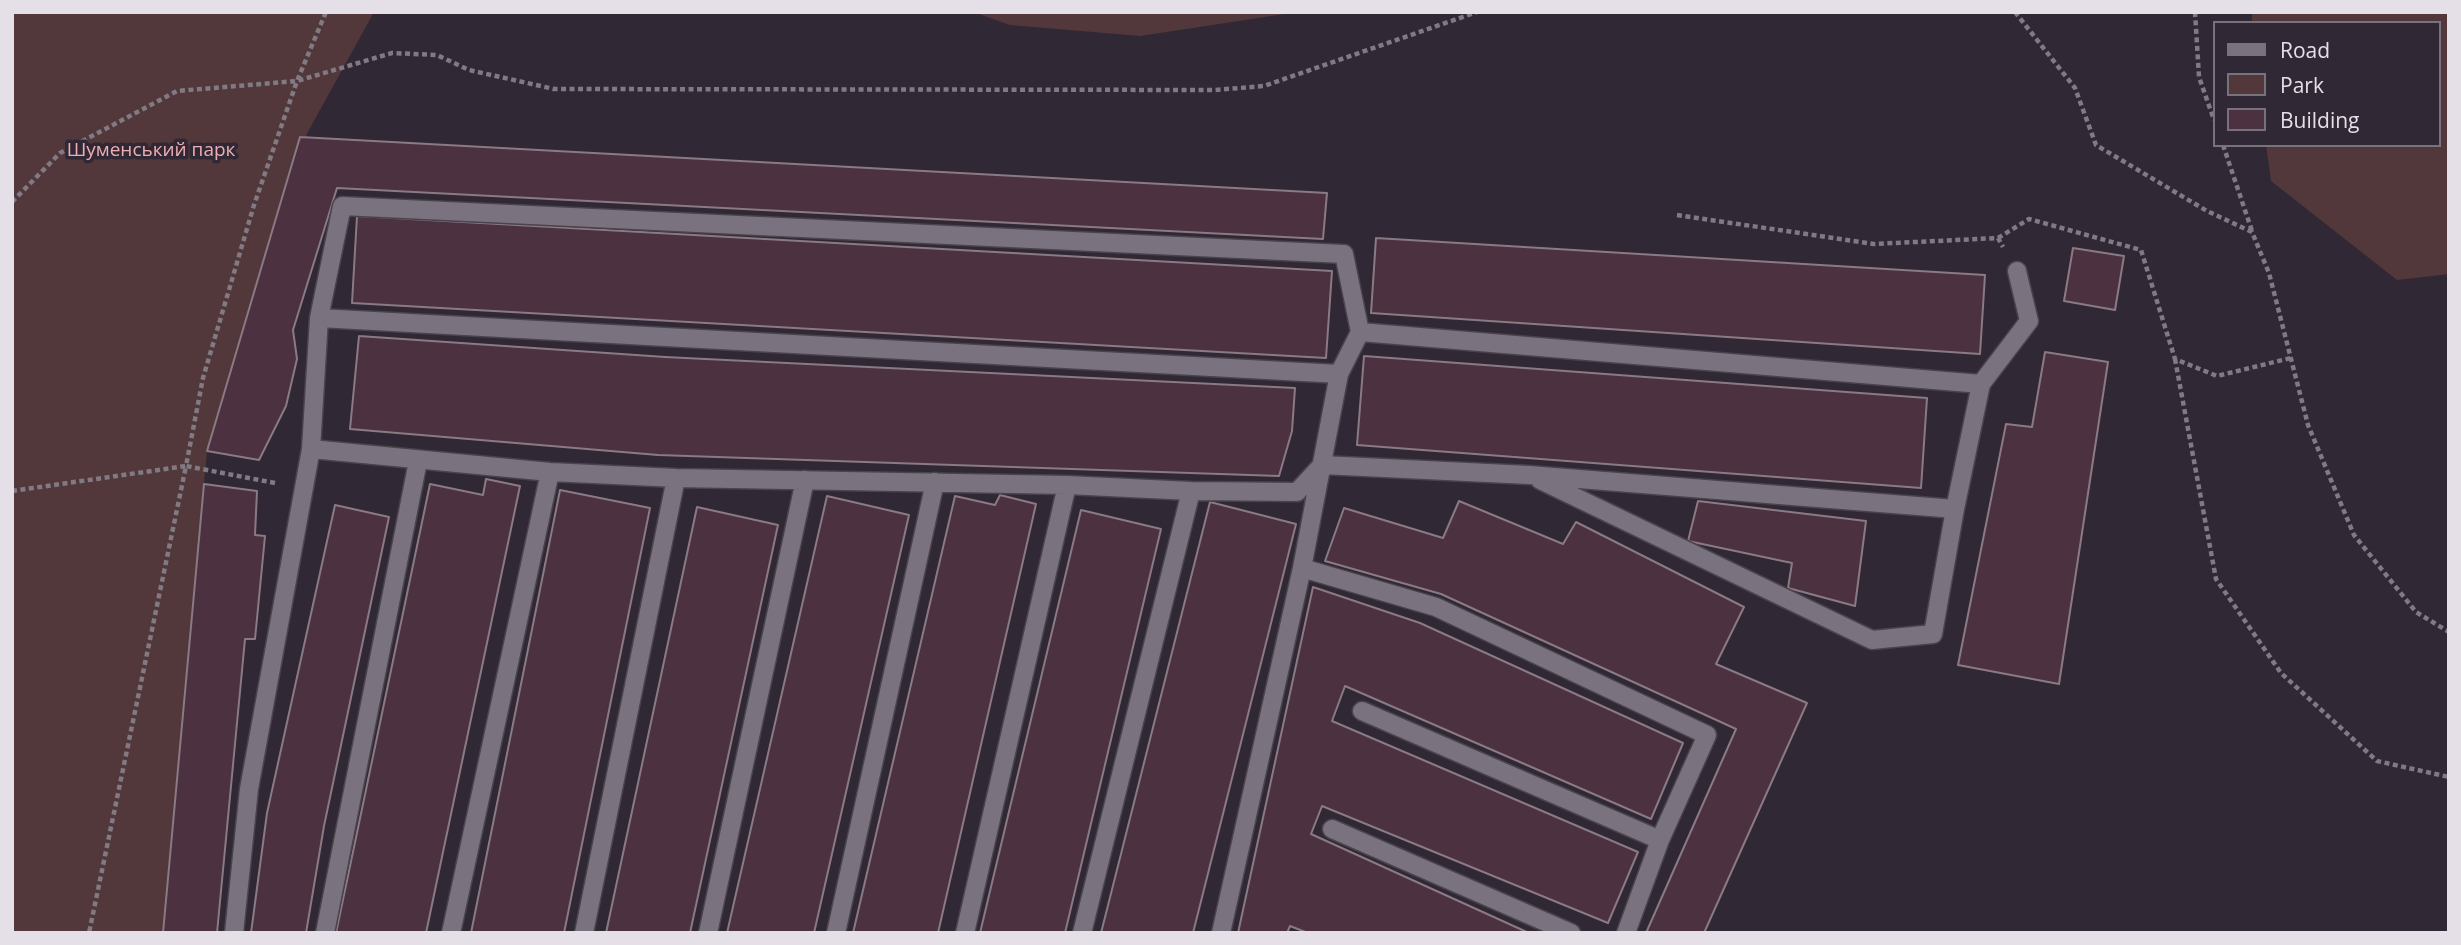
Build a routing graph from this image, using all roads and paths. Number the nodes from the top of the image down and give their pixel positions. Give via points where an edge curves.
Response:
1 (326, 12) edge
2 (1477, 12) edge
3 (2015, 12) edge
4 (2195, 12) edge
5 (298, 81) junction
6 (2212, 114) edge
7 (2224, 147) edge
8 (12, 202) edge
9 (1677, 215) dead end
10 (2252, 232) junction
11 (1998, 238) junction
12 (2017, 271) joint
13 (319, 318) junction
14 (1360, 332) junction
15 (2291, 358) junction
16 (2175, 359) junction
17 (1339, 374) junction
18 (1981, 384) junction
19 (311, 449) junction
20 (418, 461) junction
21 (1322, 465) junction
22 (186, 466) junction
23 (550, 472) junction
24 (1529, 475) junction
25 (676, 478) junction
26 (805, 480) junction
27 (935, 482) junction
28 (1067, 485) junction
29 (304, 489) junction
30 (12, 491) edge
31 (1191, 491) junction
32 (1955, 509) junction
33 (1302, 568) junction
34 (2449, 632) edge
35 (1362, 711) dead end
36 (2449, 777) edge
37 (1332, 830) dead end
38 (1660, 840) junction
39 (89, 933) edge
40 (234, 933) edge
41 (324, 933) edge
42 (451, 933) edge
43 (584, 933) edge
44 (708, 933) edge
45 (836, 933) edge
46 (965, 933) edge
47 (1082, 933) edge
48 (1221, 933) edge
49 (1572, 933) edge
50 (1626, 933) edge

1 - 5 path
2 - 5 path via 1264,86 1216,90 554,89 469,70 437,55 392,53
3 - 10 path via 2076,88 2096,145 2207,211
4 - 6 path via 2199,76
5 - 8 path via 177,91 60,153
5 - 22 path via 254,205 203,378
7 - 10 path
9 - 11 path via 1874,244
10 - 15 path via 2269,273
11 - 12 path
11 - 16 path via 2029,219 2141,250
12 - 18 lane via 2029,321
13 - 14 lane via 341,206 1344,254
13 - 17 lane
13 - 19 lane
14 - 17 lane
14 - 18 lane
15 - 16 path via 2217,376
15 - 34 path via 2308,425 2354,535 2416,612
16 - 36 path via 2216,579 2281,673 2377,761
17 - 21 lane
18 - 32 lane
19 - 20 lane
19 - 29 lane
20 - 23 lane
20 - 41 lane
21 - 24 lane
21 - 31 lane via 1297,492
21 - 33 lane
22 - 29 path
22 - 30 path
22 - 39 path
23 - 25 lane
23 - 42 lane
24 - 32 lane
24 - 32 lane via 1872,640 1933,634
25 - 26 lane
25 - 43 lane
26 - 27 lane
26 - 44 lane
27 - 28 lane
27 - 45 lane
28 - 31 lane
28 - 46 lane
29 - 40 lane via 249,789
31 - 47 lane
33 - 38 lane via 1436,607 1707,735
33 - 48 lane
35 - 38 lane
37 - 49 lane
38 - 50 lane

